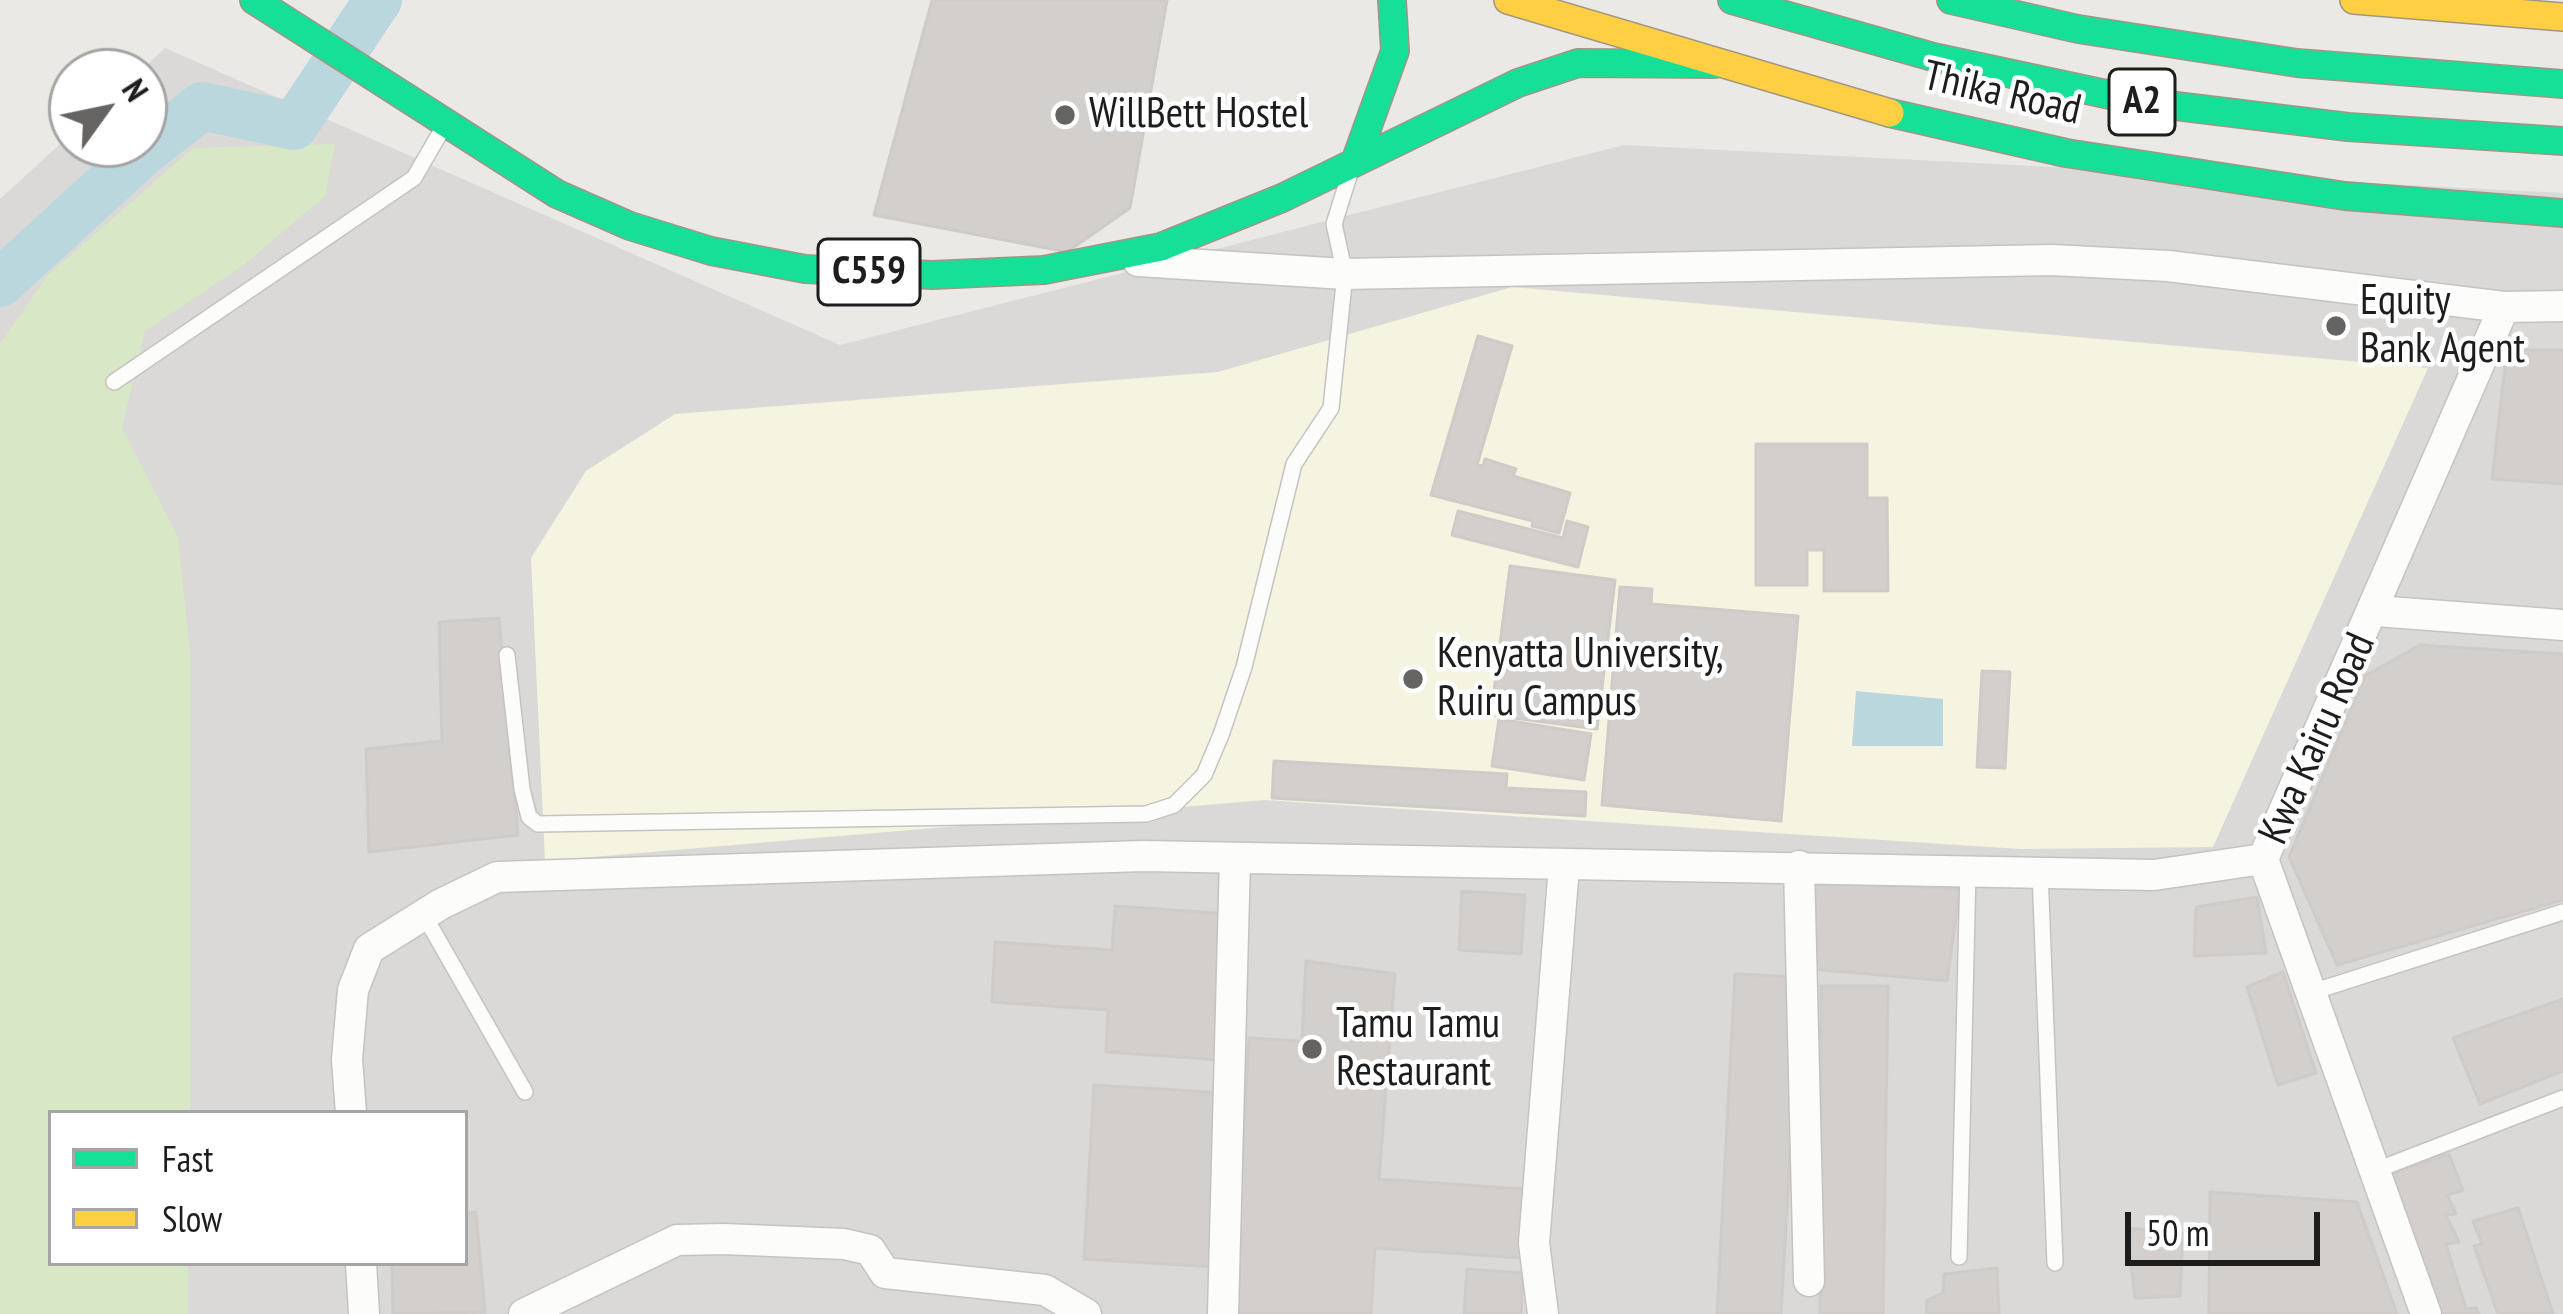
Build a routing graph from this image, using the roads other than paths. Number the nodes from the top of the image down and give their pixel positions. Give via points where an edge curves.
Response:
1 (1392, 0) edge
2 (1508, 0) edge
3 (1732, 0) edge
4 (1952, 0) edge
5 (2354, 0) edge
6 (259, 3) edge
7 (2563, 17) edge
8 (1714, 64) junction
9 (2563, 84) edge
10 (444, 126) junction
11 (2563, 141) edge
12 (1355, 162) junction
13 (2563, 214) edge
14 (1111, 259) junction
15 (1345, 274) junction
16 (2563, 306) edge
17 (2504, 307) junction
18 (114, 382) dead end
19 (2376, 610) junction
20 (2563, 626) edge
21 (507, 655) dead end
22 (1235, 858) junction
23 (2263, 860) junction
24 (1564, 866) junction
25 (1799, 866) junction
26 (1968, 869) junction
27 (2040, 872) junction
28 (2563, 912) edge
29 (424, 915) junction
30 (2309, 993) junction
31 (525, 1092) dead end
32 (2563, 1098) edge
33 (351, 1110) edge
34 (2371, 1172) junction
35 (1959, 1258) dead end
36 (2054, 1263) dead end
37 (361, 1266) edge
38 (1809, 1281) dead end
39 (364, 1314) edge
40 (524, 1314) edge
41 (1086, 1314) edge
42 (1222, 1314) edge
43 (1543, 1314) edge
44 (2426, 1314) edge

1 - 12 main road via 1395,51
2 - 8 main road, Thika Road
3 - 11 main road, Thika Road / A2 via 1934,57 2143,102
4 - 9 main road, Thika Road / A2 via 2297,63
5 - 7 main road
6 - 10 main road, C559
8 - 12 main road via 1578,63 1518,83
8 - 13 main road, Thika Road via 1856,105 2177,173
10 - 14 main road, C559 via 557,194 711,251 805,269 932,275
10 - 18 lane via 414,178
12 - 14 main road, C559 via 1221,225
12 - 15 lane via 1334,224
14 - 15 street
15 - 17 street via 2052,260 2168,266
15 - 21 lane via 1331,408 1294,464 1221,735 1204,775 1174,805 1145,814 538,824 522,789
16 - 17 street
17 - 19 street, Kwa Kairu Road
19 - 20 street
19 - 23 street, Kwa Kairu Road
22 - 24 street
22 - 29 street via 536,872 497,878
22 - 42 street
23 - 27 street via 2154,875
23 - 30 street, Kwa Kairu Road
24 - 25 street
24 - 43 street via 1534,1243
25 - 26 street
25 - 38 street
26 - 27 street
26 - 35 lane
27 - 36 lane
28 - 30 lane
29 - 31 lane
29 - 33 street via 369,950 352,990
30 - 34 street, Kwa Kairu Road
32 - 34 lane
34 - 44 street, Kwa Kairu Road
37 - 39 street
40 - 41 street via 677,1240 724,1239 844,1244 870,1250 885,1273 1045,1290

